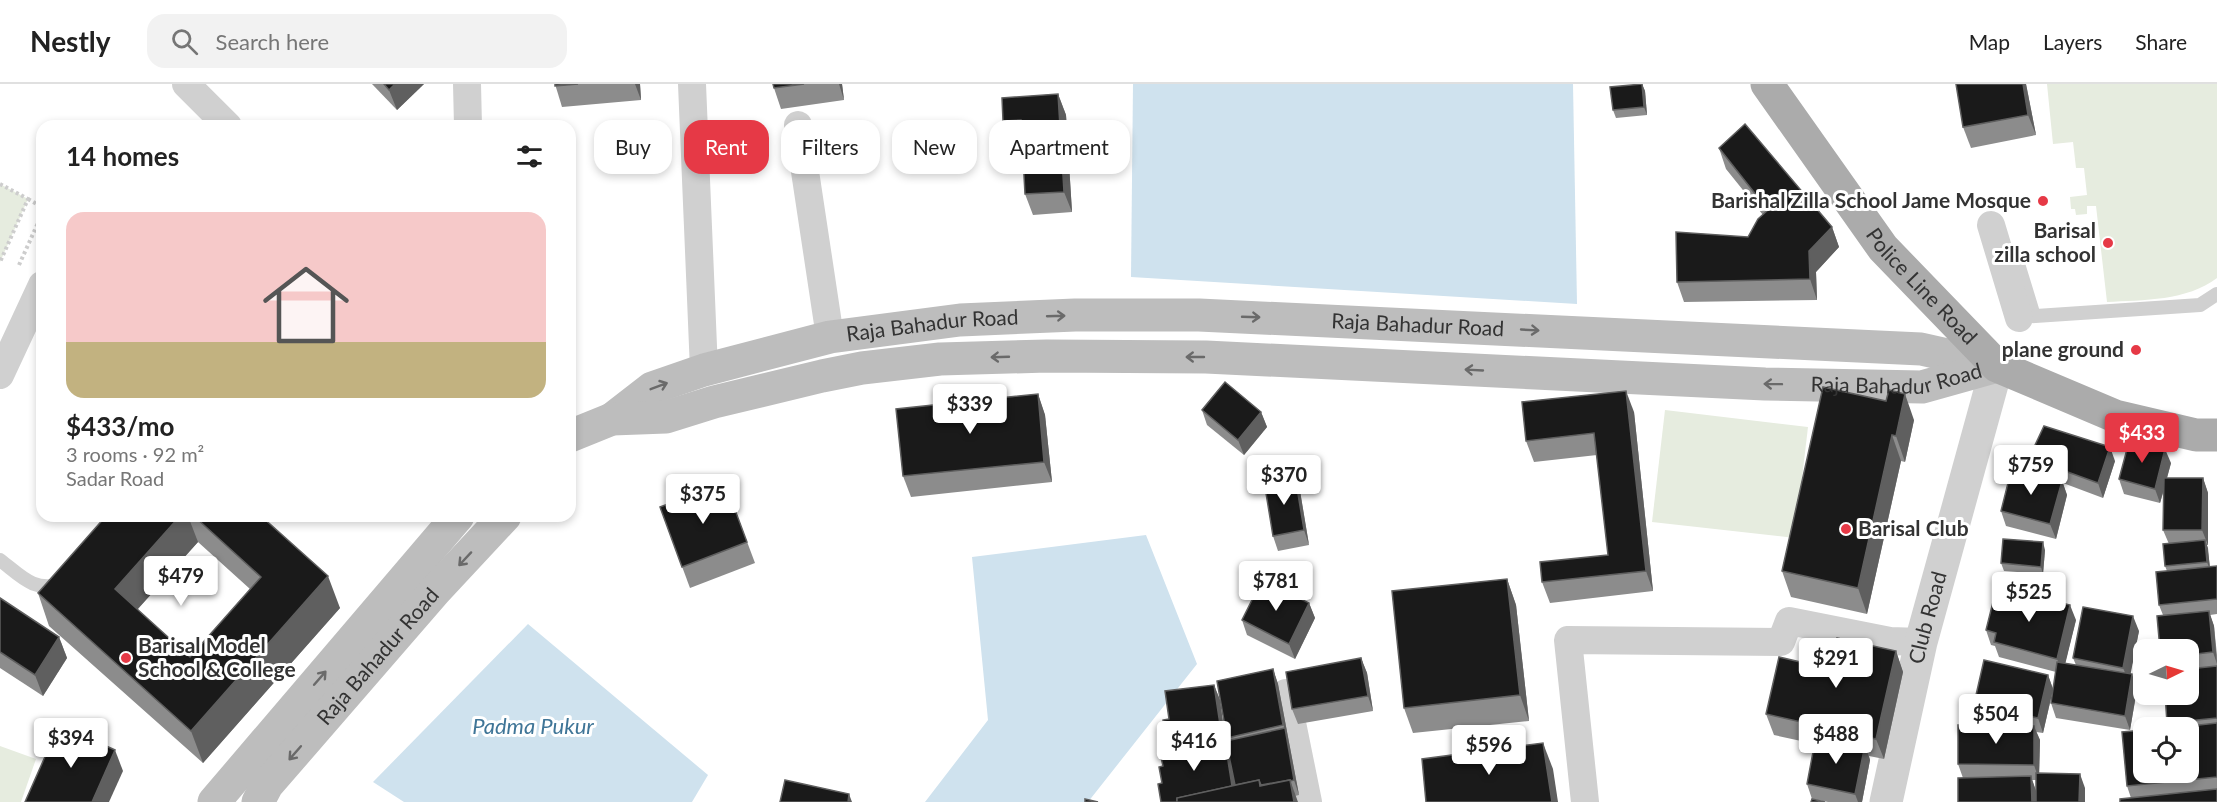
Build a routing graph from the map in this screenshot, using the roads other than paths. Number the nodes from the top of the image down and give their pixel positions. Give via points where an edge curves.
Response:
1 (186, 84) edge
2 (467, 84) edge
3 (692, 84) edge
4 (1767, 84) edge
5 (222, 120) edge
6 (468, 120) edge
7 (805, 174) edge
8 (1991, 225) dead end
9 (2015, 254) dead end
10 (2217, 294) edge
11 (36, 298) edge
12 (2021, 319) junction
13 (830, 337) junction
14 (1997, 366) junction
15 (704, 370) junction
16 (0, 375) edge
17 (612, 419) junction
18 (576, 431) edge
19 (2217, 435) edge
20 (453, 522) edge
21 (499, 522) edge
22 (0, 560) edge
23 (70, 575) edge
24 (1922, 642) junction
25 (1286, 693) edge
26 (214, 802) edge
27 (258, 802) edge
28 (1308, 802) edge
29 (1585, 802) edge
30 (1886, 802) edge

1 - 5 street
2 - 6 street
3 - 15 street
4 - 14 main road, Police Line Road via 1882,248
7 - 13 street
8 - 12 street
9 - 12 lane
10 - 12 lane via 2200,305
11 - 16 street
13 -> 14 main road, Raja Bahadur Road via 960,320 1199,315 1921,349
13 - 15 main road, Raja Bahadur Road
14 -> 17 main road, Raja Bahadur Road via 1922,387 1766,384 1206,357 940,359 822,376 666,417
14 - 19 main road via 2115,416 2196,435
14 - 24 street, Club Road
17 -> 15 main road, Raja Bahadur Road via 652,388
17 - 18 main road, Raja Bahadur Road
26 -> 20 main road, Raja Bahadur Road
21 -> 27 main road, Raja Bahadur Road via 267,785
22 - 23 lane via 34,585 48,588 63,583
24 - 29 street via 1890,641 1789,621 1781,642 1568,640
24 - 30 street, Club Road
25 - 28 street

